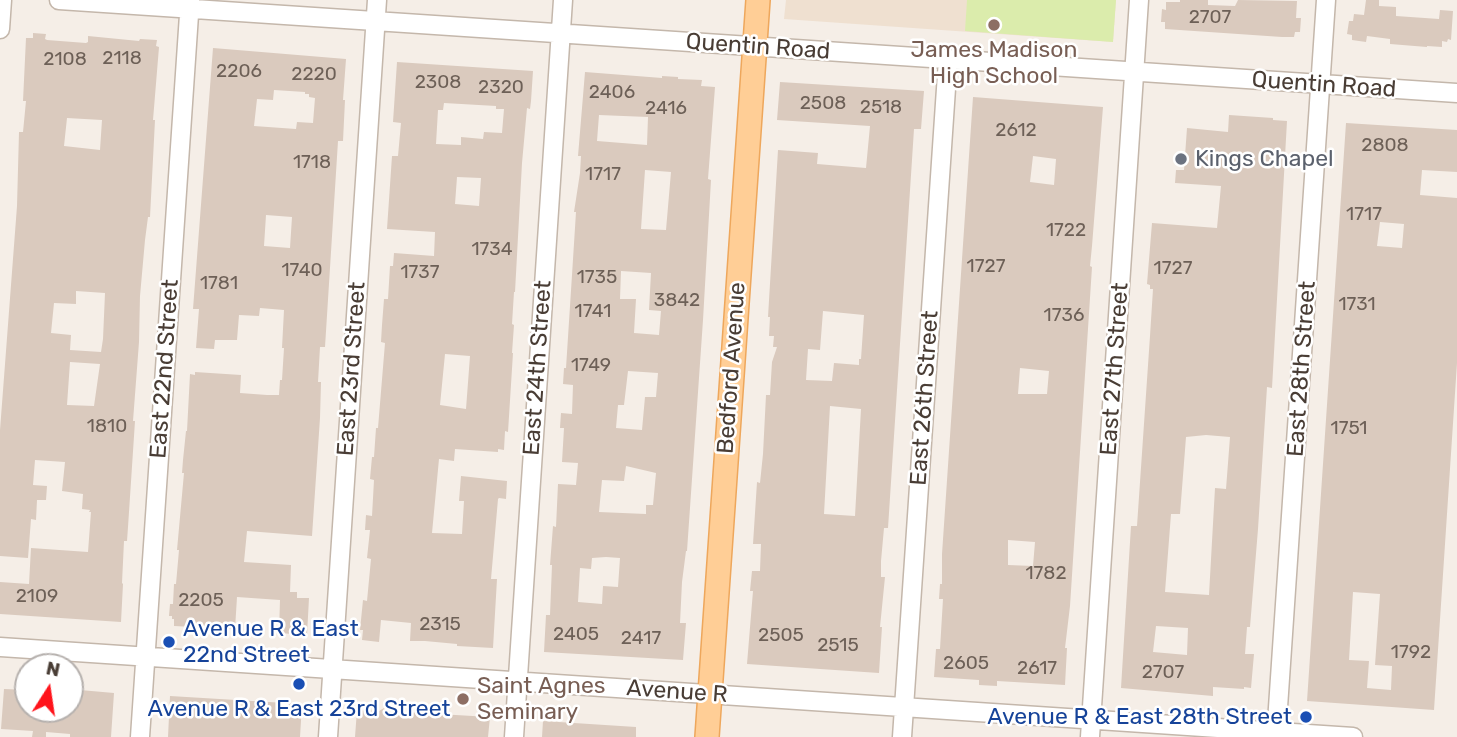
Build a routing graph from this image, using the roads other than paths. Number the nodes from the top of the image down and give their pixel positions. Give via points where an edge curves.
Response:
1 (2, 0) edge
2 (59, 0) edge
3 (377, 0) edge
4 (564, 0) edge
5 (758, 0) edge
6 (1139, 0) edge
7 (1326, 0) edge
8 (189, 4) edge
9 (375, 21) junction
10 (0, 29) edge
11 (561, 34) junction
12 (755, 46) junction
13 (948, 59) junction
14 (1134, 72) junction
15 (1320, 84) junction
16 (1457, 93) edge
17 (0, 647) edge
18 (146, 657) junction
19 (332, 669) junction
20 (517, 681) junction
21 (710, 694) junction
22 (904, 707) junction
23 (1091, 728) edge
24 (1277, 734) edge
25 (140, 737) edge
26 (328, 737) edge
27 (514, 737) edge
28 (707, 737) edge
29 (902, 737) edge
30 (1353, 737) edge

1 - 10 street
2 - 8 street, Quentin Road
3 - 9 street, East 23rd Street
4 - 11 street, East 24th Street
5 - 12 main road, Bedford Avenue
6 - 14 street, East 27th Street
7 - 15 street, East 28th Street
8 - 9 street, Quentin Road
8 - 18 street, East 22nd Street
9 - 11 street, Quentin Road
9 - 19 street, East 23rd Street
11 - 12 street, Quentin Road
11 - 20 street, East 24th Street
12 - 13 street, Quentin Road
12 - 21 main road, Bedford Avenue
13 - 14 street, Quentin Road
13 - 22 street, East 26th Street
14 - 15 street, Quentin Road
14 - 23 street, East 27th Street
15 - 16 street, Quentin Road
15 - 24 street, East 28th Street
17 - 18 street, Avenue R
18 - 19 street, Avenue R
18 - 25 street, East 22nd Street
19 - 20 street, Avenue R
19 - 26 street, East 23rd Street
20 - 21 street, Avenue R
20 - 27 street, East 24th Street
21 - 22 street, Avenue R
21 - 28 main road, Bedford Avenue
22 - 23 street, Avenue R
22 - 29 street, East 26th Street
23 - 24 street, Avenue R
24 - 30 street, Avenue R

